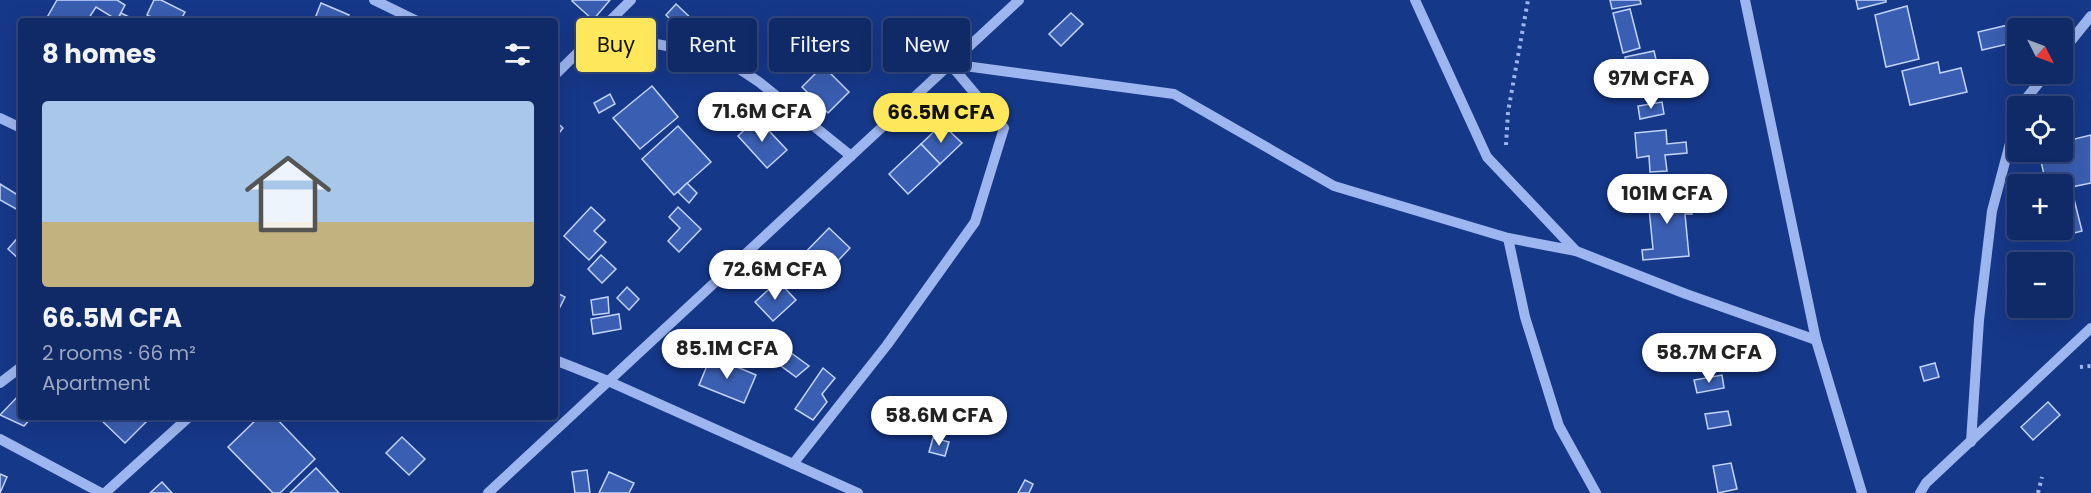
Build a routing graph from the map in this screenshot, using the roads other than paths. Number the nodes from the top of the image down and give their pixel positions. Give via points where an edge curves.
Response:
1 (374, 0) edge
2 (632, 0) edge
3 (1019, 0) edge
4 (1415, 0) edge
5 (1745, 0) edge
6 (2091, 16) edge
7 (411, 18) edge
8 (613, 18) edge
9 (2073, 38) edge
10 (656, 44) edge
11 (970, 45) edge
12 (576, 54) edge
13 (970, 67) edge
14 (558, 72) edge
15 (941, 72) edge
16 (957, 72) edge
17 (2038, 84) edge
18 (2028, 96) edge
19 (0, 117) edge
20 (18, 126) edge
21 (2007, 154) edge
22 (851, 156) junction
23 (1508, 238) junction
24 (1576, 251) junction
25 (2091, 328) edge
26 (1816, 340) junction
27 (558, 361) edge
28 (18, 369) edge
29 (608, 381) junction
30 (0, 383) edge
31 (186, 420) edge
32 (0, 439) edge
33 (1971, 442) junction
34 (793, 464) junction
35 (854, 492) edge
36 (103, 493) edge
37 (488, 493) edge
38 (1596, 493) edge
39 (1862, 493) edge
40 (1920, 493) edge

1 - 7 street
2 - 8 street
3 - 11 street
4 - 24 street via 1487,157
5 - 26 street
6 - 9 street
10 - 22 street via 720,56
12 - 14 street
13 - 23 street via 1174,94 1334,186
15 - 22 street
16 - 34 street via 1004,128 975,222 887,345
17 - 18 street
19 - 20 street
21 - 33 street via 1992,211 1979,320
22 - 29 street
23 - 24 street
23 - 38 street via 1525,317 1559,426
24 - 26 street
25 - 33 street
26 - 39 street
27 - 29 street
28 - 30 street
29 - 34 street
29 - 37 street
31 - 36 street
32 - 36 street
33 - 40 street
34 - 35 street

